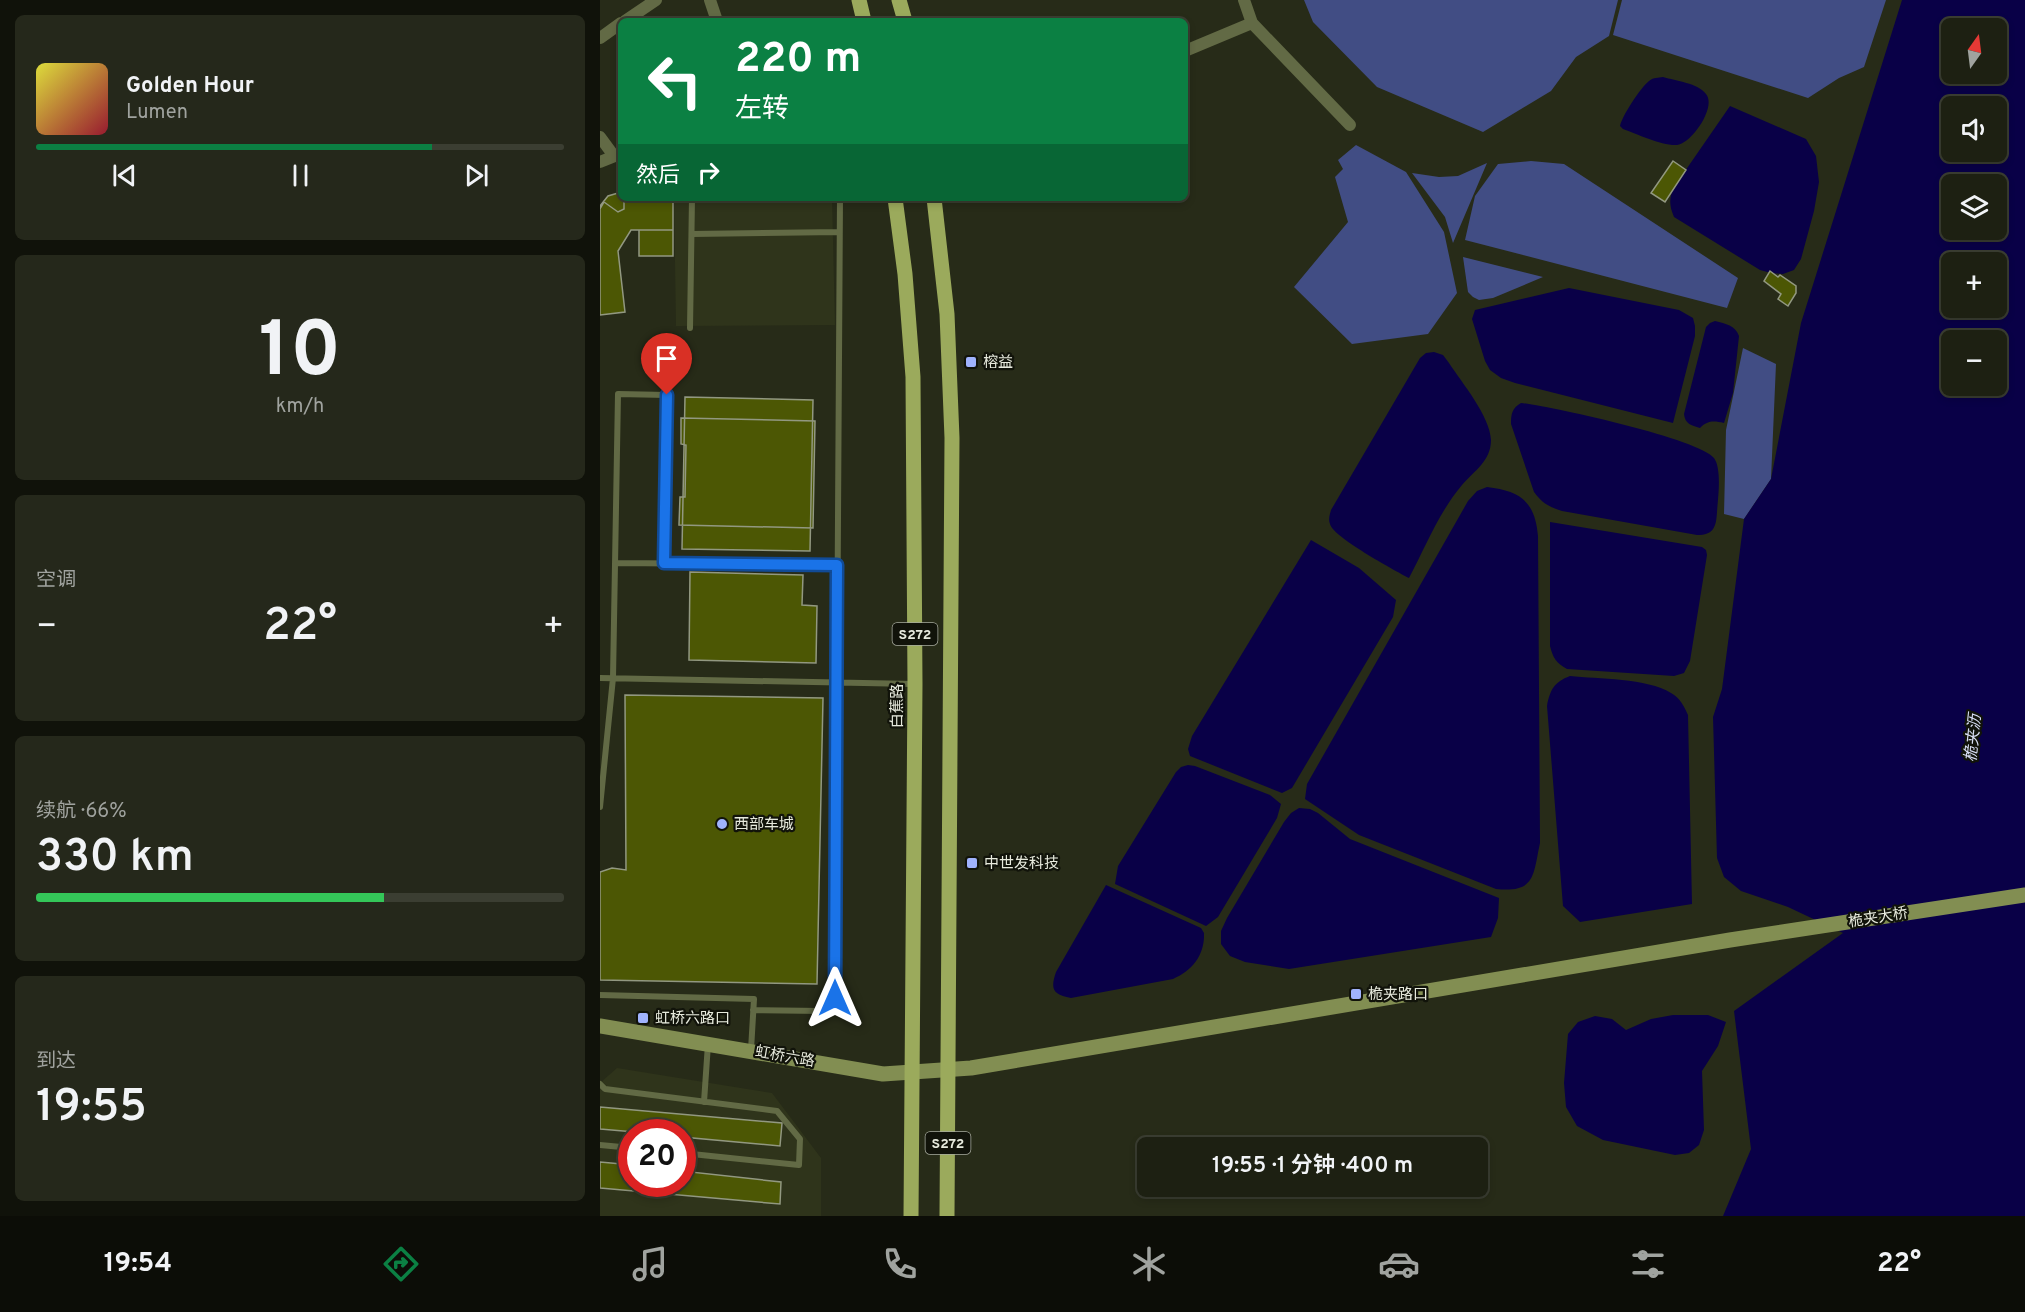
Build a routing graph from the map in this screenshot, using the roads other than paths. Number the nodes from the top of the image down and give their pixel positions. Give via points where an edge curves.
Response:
1 (656, 0) edge
2 (710, 0) edge
3 (859, 0) edge
4 (899, 0) edge
5 (1244, 0) edge
6 (629, 18) edge
7 (716, 18) edge
8 (863, 18) edge
9 (904, 18) edge
10 (1252, 23) junction
11 (618, 25) edge
12 (600, 38) edge
13 (1188, 50) edge
14 (1350, 125) dead end
15 (600, 137) edge
16 (617, 155) edge
17 (600, 162) edge
18 (692, 201) edge
19 (840, 201) edge
20 (895, 201) edge
21 (934, 201) edge
22 (839, 232) junction
23 (692, 234) junction
24 (690, 328) dead end
25 (615, 563) junction
26 (664, 563) junction
27 (837, 565) junction
28 (600, 678) edge
29 (613, 678) junction
30 (836, 682) junction
31 (915, 684) junction
32 (600, 807) edge
33 (2025, 895) edge
34 (600, 995) edge
35 (753, 1010) junction
36 (600, 1026) edge
37 (708, 1043) junction
38 (751, 1050) junction
39 (971, 1068) joint
40 (949, 1069) junction
41 (913, 1072) junction
42 (602, 1089) edge
43 (704, 1102) junction
44 (600, 1145) edge
45 (618, 1147) edge
46 (696, 1154) edge
47 (911, 1216) edge
48 (947, 1216) edge

1 - 6 street
2 - 7 street
3 - 8 main road
4 - 9 main road
5 - 10 street
10 - 13 street
10 - 14 street
11 - 12 street
15 - 16 street
16 - 17 street
18 - 23 lane
19 - 22 lane
20 - 31 main road, 白蕉路 / S272 via 913,378
21 - 40 main road, S272 via 947,315 952,438
22 - 23 lane
22 - 27 lane
23 - 24 lane
25 - 26 lane
25 - 26 lane via 618,394 667,395
25 - 29 lane
26 - 27 lane
27 - 30 lane
28 - 29 lane
29 - 30 lane
29 - 32 lane
30 - 31 lane
30 - 35 lane via 834,1002 822,1011
31 - 41 main road, 白蕉路 / S272
33 - 39 street, 桅夹大桥 via 1730,940
34 - 35 lane via 754,999
35 - 38 lane
36 - 37 street, 虹桥六路
37 - 38 street, 虹桥六路
37 - 43 lane
38 - 41 street, 虹桥六路 via 883,1074
39 - 40 street, 虹桥六路
40 - 41 street, 虹桥六路
40 - 48 main road, S272
41 - 47 main road, 白蕉路 / S272
42 - 43 lane
43 - 46 lane via 777,1111 800,1139 799,1165
44 - 45 lane

